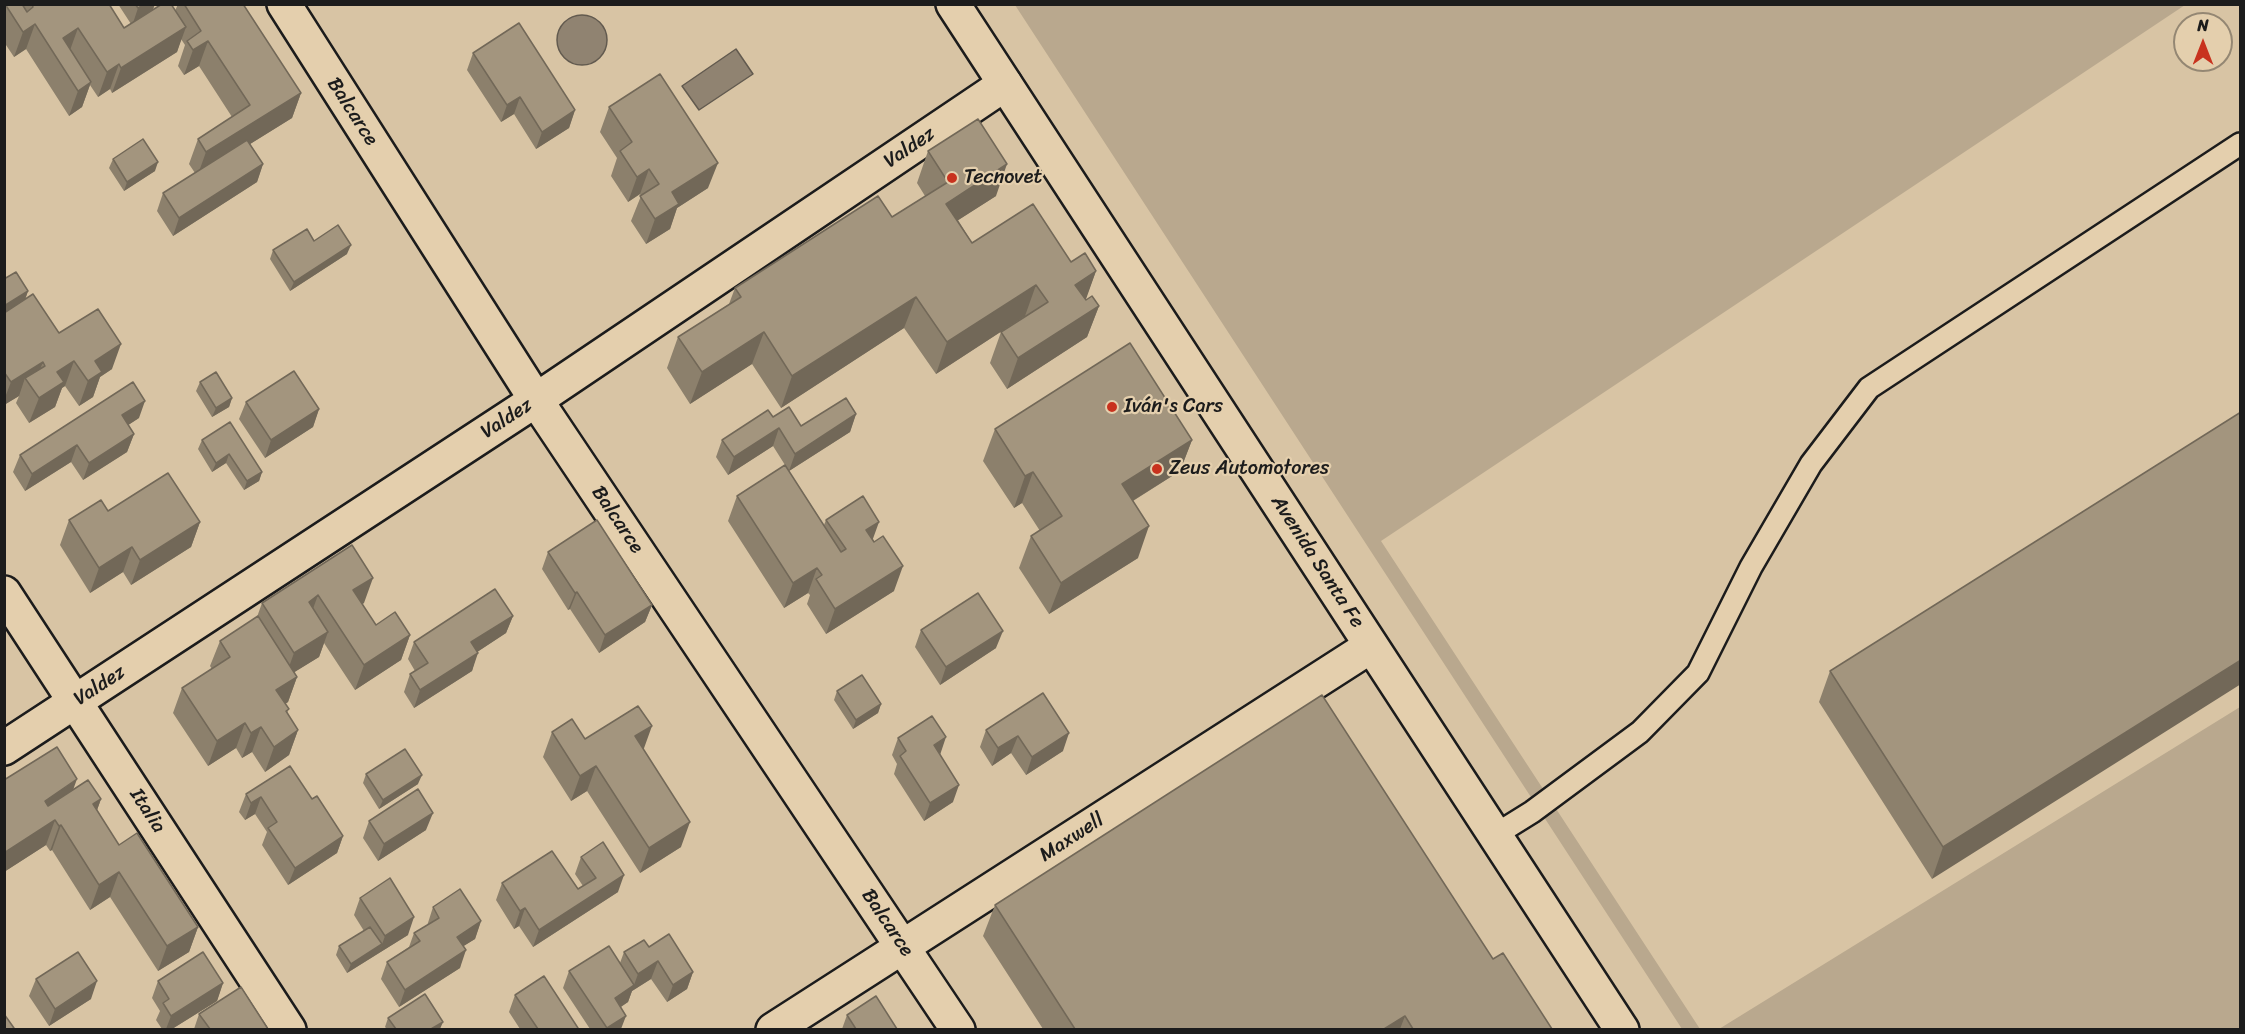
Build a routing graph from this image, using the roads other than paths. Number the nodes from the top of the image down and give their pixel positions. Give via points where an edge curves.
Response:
1 (284, 4) edge
2 (953, 4) edge
3 (1005, 84) junction
4 (2241, 144) edge
5 (536, 400) junction
6 (4, 593) edge
7 (1371, 646) junction
8 (76, 702) junction
9 (4, 748) edge
10 (1495, 835) junction
11 (903, 946) junction
12 (289, 1029) edge
13 (773, 1029) edge
14 (958, 1029) edge
15 (1622, 1029) edge

1 - 5 street, Balcarce
2 - 3 street, Avenida Santa Fe
3 - 5 street, Valdez
3 - 7 street, Avenida Santa Fe
4 - 10 lane via 1869,388 1811,464 1751,567 1698,673 1640,732
5 - 8 street, Valdez
5 - 11 street, Balcarce
6 - 8 street, Italia
7 - 10 street, Avenida Santa Fe
7 - 11 street, Maxwell
8 - 9 street, Valdez
8 - 12 street, Italia
10 - 15 street, Avenida Santa Fe
11 - 13 street, Maxwell
11 - 14 street, Balcarce

